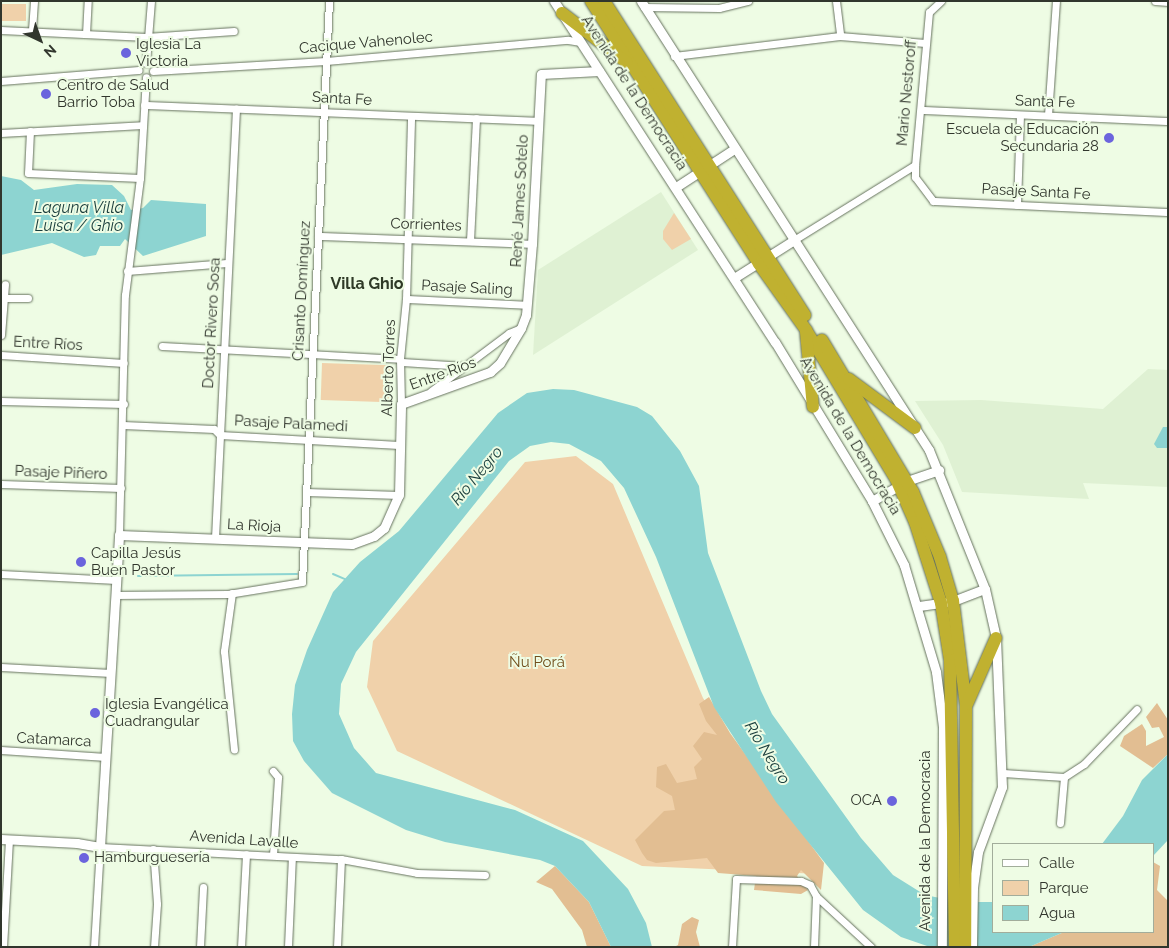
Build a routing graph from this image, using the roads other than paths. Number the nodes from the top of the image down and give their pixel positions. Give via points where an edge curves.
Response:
1 (34, 1) edge
2 (88, 1) edge
3 (152, 1) edge
4 (329, 1) edge
5 (554, 1) edge
6 (591, 1) edge
7 (604, 1) edge
8 (613, 1) edge
9 (748, 1) edge
10 (836, 1) edge
11 (941, 1) edge
12 (1056, 1) edge
13 (1154, 1) edge
14 (1168, 2) edge
15 (642, 4) edge
16 (562, 13) junction
17 (615, 20) junction
18 (1, 30) edge
19 (32, 30) junction
20 (234, 31) dead end
21 (86, 34) junction
22 (840, 36) junction
23 (146, 37) junction
24 (580, 42) junction
25 (925, 42) junction
26 (674, 56) junction
27 (326, 61) junction
28 (146, 63) junction
29 (139, 70) junction
30 (153, 71) junction
31 (599, 71) junction
32 (639, 76) junction
33 (146, 77) junction
34 (1, 81) edge
35 (144, 105) junction
36 (236, 108) junction
37 (922, 110) junction
38 (326, 112) junction
39 (1020, 115) junction
40 (1048, 115) junction
41 (410, 117) junction
42 (476, 118) junction
43 (538, 121) junction
44 (1168, 121) edge
45 (142, 125) junction
46 (30, 131) junction
47 (1, 133) edge
48 (734, 149) junction
49 (915, 164) junction
50 (704, 168) junction
51 (916, 176) joint
52 (140, 178) junction
53 (676, 187) junction
54 (1017, 204) junction
55 (1168, 212) edge
56 (318, 236) junction
57 (406, 238) junction
58 (794, 240) junction
59 (470, 241) junction
60 (532, 244) junction
61 (763, 261) junction
62 (227, 263) junction
63 (128, 271) junction
64 (734, 278) junction
65 (5, 284) dead end
66 (4, 298) junction
67 (28, 298) dead end
68 (406, 299) junction
69 (527, 305) junction
70 (521, 328) junction
71 (806, 330) junction
72 (1, 335) edge
73 (162, 346) dead end
74 (225, 350) junction
75 (1, 355) edge
76 (313, 355) junction
77 (401, 360) junction
78 (124, 363) junction
79 (465, 366) junction
80 (845, 376) junction
81 (427, 394) junction
82 (1, 401) edge
83 (124, 404) junction
84 (401, 404) junction
85 (813, 407) junction
86 (124, 425) junction
87 (915, 428) junction
88 (220, 435) junction
89 (307, 438) junction
90 (400, 444) junction
91 (939, 470) junction
92 (903, 483) junction
93 (1, 484) edge
94 (121, 488) junction
95 (306, 492) junction
96 (399, 495) junction
97 (872, 501) junction
98 (384, 528) joint
99 (119, 535) junction
100 (215, 538) junction
101 (304, 542) junction
102 (1, 574) edge
103 (116, 580) junction
104 (985, 589) junction
105 (232, 593) junction
106 (115, 595) junction
107 (947, 602) junction
108 (919, 606) junction
109 (996, 638) junction
110 (1, 667) edge
111 (111, 673) junction
112 (966, 706) junction
113 (1137, 709) dead end
114 (234, 749) dead end
115 (1, 750) edge
116 (106, 756) junction
117 (1003, 773) junction
118 (276, 774) dead end
119 (1064, 777) junction
120 (1060, 823) dead end
121 (5, 839) edge
122 (100, 847) junction
123 (153, 849) junction
124 (246, 854) junction
125 (272, 855) junction
126 (292, 857) junction
127 (341, 859) junction
128 (485, 875) dead end
129 (203, 887) dead end
130 (959, 890) junction
131 (816, 896) junction
132 (3, 902) edge
133 (3, 947) edge
134 (94, 947) edge
135 (154, 947) edge
136 (200, 947) edge
137 (241, 947) edge
138 (288, 947) edge
139 (337, 947) edge
140 (732, 947) edge
141 (814, 947) edge
142 (871, 947) edge
143 (942, 947) edge
144 (955, 947) edge
145 (965, 947) edge
146 (972, 947) edge

1 - 19 street
2 - 21 street
3 - 23 street
4 - 27 street, Crisanto Domínguez
5 - 16 street, Avenida de la Democracia
6 - 32 highway, Avenida de la Democracia
7 - 17 highway, Avenida de la Democracia
8 - 17 highway
9 - 15 street via 719,8
10 - 22 street
11 - 25 street, Mario Nestoroff via 929,12
12 - 40 street
13 - 14 street
15 - 26 street, Avenida de la Democracia
16 - 24 street, Avenida de la Democracia
16 - 32 highway via 612,50
17 - 50 highway, Avenida de la Democracia
18 - 19 street
19 - 21 street
20 - 23 street
21 - 23 street
22 - 25 street
22 - 26 street
23 - 28 street
24 - 27 street, Cacique Vahenolec via 568,40
24 - 31 street, Avenida de la Democracia
25 - 37 street, Mario Nestoroff
26 - 48 street, Avenida de la Democracia
27 - 30 street, Cacique Vahenolec
27 - 38 street, Crisanto Domínguez
28 - 29 street
28 - 30 street
29 - 33 street
29 - 34 street
30 - 33 street
31 - 43 street, René James Sotelo via 541,74
31 - 53 street, Avenida de la Democracia
32 - 50 highway, Avenida de la Democracia
33 - 35 street
35 - 36 street, Santa Fe
35 - 45 street
36 - 38 street, Santa Fe
36 - 62 street, Doctor Rivero Sosa
37 - 39 street, Santa Fe
37 - 49 street, Mario Nestoroff
38 - 41 street, Santa Fe
38 - 56 street, Crisanto Domínguez
39 - 40 street, Santa Fe
39 - 54 street
40 - 44 street, Santa Fe
41 - 42 street, Santa Fe
41 - 57 street, Alberto Torres
42 - 43 street, Santa Fe
42 - 59 street
43 - 60 street, René James Sotelo
45 - 46 street
45 - 52 street
46 - 47 street
46 - 52 street via 28,173
48 - 50 street
48 - 58 street, Avenida de la Democracia
49 - 51 street, Mario Nestoroff
49 - 58 street
50 - 53 street
50 - 61 highway, Avenida de la Democracia
51 - 54 street, Pasaje Santa Fe via 933,201
52 - 63 street
53 - 64 street, Avenida de la Democracia
54 - 55 street, Pasaje Santa Fe
56 - 57 street, Corrientes
56 - 76 street, Crisanto Domínguez
57 - 59 street, Corrientes
57 - 68 street, Alberto Torres
58 - 61 street
58 - 87 street, Avenida de la Democracia
59 - 60 street, Corrientes
60 - 69 street, René James Sotelo
61 - 64 street
61 - 71 highway, Avenida de la Democracia
61 - 80 highway, Avenida de la Democracia
62 - 63 street
62 - 74 street, Doctor Rivero Sosa
63 - 78 street
64 - 85 street, Avenida de la Democracia
65 - 66 street
66 - 67 street
66 - 72 street
68 - 69 street, Pasaje Saling
68 - 77 street, Alberto Torres
69 - 70 street, René James Sotelo
70 - 79 street, Entre Ríos via 509,333
70 - 81 street, Entre Ríos via 500,363 490,372
71 - 85 highway
71 - 92 highway, Avenida de la Democracia
73 - 74 street, Entre Ríos
74 - 76 street, Entre Ríos
74 - 88 street, Doctor Rivero Sosa
75 - 78 street, Entre Ríos
76 - 77 street, Entre Ríos
76 - 89 street, Crisanto Domínguez
77 - 79 street, Entre Ríos
77 - 84 street, Alberto Torres
78 - 83 street
79 - 81 street
80 - 87 highway
80 - 92 highway, Avenida de la Democracia
81 - 84 street, Entre Ríos
82 - 83 street
83 - 86 street
84 - 90 street, Alberto Torres
85 - 97 street, Avenida de la Democracia
86 - 88 street, Pasaje Palamedi via 214,429
86 - 94 street
87 - 91 street, Avenida de la Democracia
88 - 89 street, Pasaje Palamedi
88 - 100 street, Doctor Rivero Sosa
89 - 90 street, Pasaje Palamedi
89 - 95 street, Crisanto Domínguez
90 - 96 street, Alberto Torres
91 - 92 street
91 - 104 street, Avenida de la Democracia
92 - 97 street
92 - 107 highway, Avenida de la Democracia
93 - 94 street, Pasaje Piñero
94 - 99 street
95 - 96 street
95 - 101 street, Crisanto Domínguez
96 - 98 street, Alberto Torres
97 - 108 street, Avenida de la Democracia via 904,565
98 - 101 street, La Rioja via 374,536 352,544
99 - 100 street, La Rioja
99 - 103 street
100 - 101 street, La Rioja
101 - 105 street, Crisanto Domínguez via 302,582
102 - 103 street
103 - 106 street
104 - 107 street
104 - 109 street, Avenida de la Democracia
105 - 106 street
105 - 114 street via 224,650
106 - 111 street
107 - 108 street
107 - 112 highway, Avenida de la Democracia
107 - 130 highway, Avenida de la Democracia
108 - 130 street, Avenida de la Democracia via 936,672
109 - 112 highway
109 - 117 street, Avenida de la Democracia
110 - 111 street
111 - 116 street
112 - 130 highway, Avenida de la Democracia
113 - 119 street via 1084,764
115 - 116 street, Catamarca
116 - 122 street
117 - 119 street
117 - 130 street, Avenida de la Democracia via 1000,801
118 - 125 street
119 - 120 street
121 - 122 street, Avenida Lavalle
121 - 132 street
122 - 123 street, Avenida Lavalle
122 - 134 street
123 - 124 street, Avenida Lavalle
123 - 135 street via 157,904
124 - 125 street, Avenida Lavalle
124 - 137 street
125 - 126 street, Avenida Lavalle
126 - 127 street, Avenida Lavalle
126 - 138 street
127 - 128 street, Avenida Lavalle via 417,873
127 - 139 street
129 - 136 street
130 - 143 street, Avenida de la Democracia
130 - 144 highway, Avenida de la Democracia
130 - 145 highway, Avenida de la Democracia
130 - 146 street, Avenida de la Democracia
131 - 140 street via 810,884 801,881 736,879
131 - 141 street
131 - 142 street
132 - 133 street

